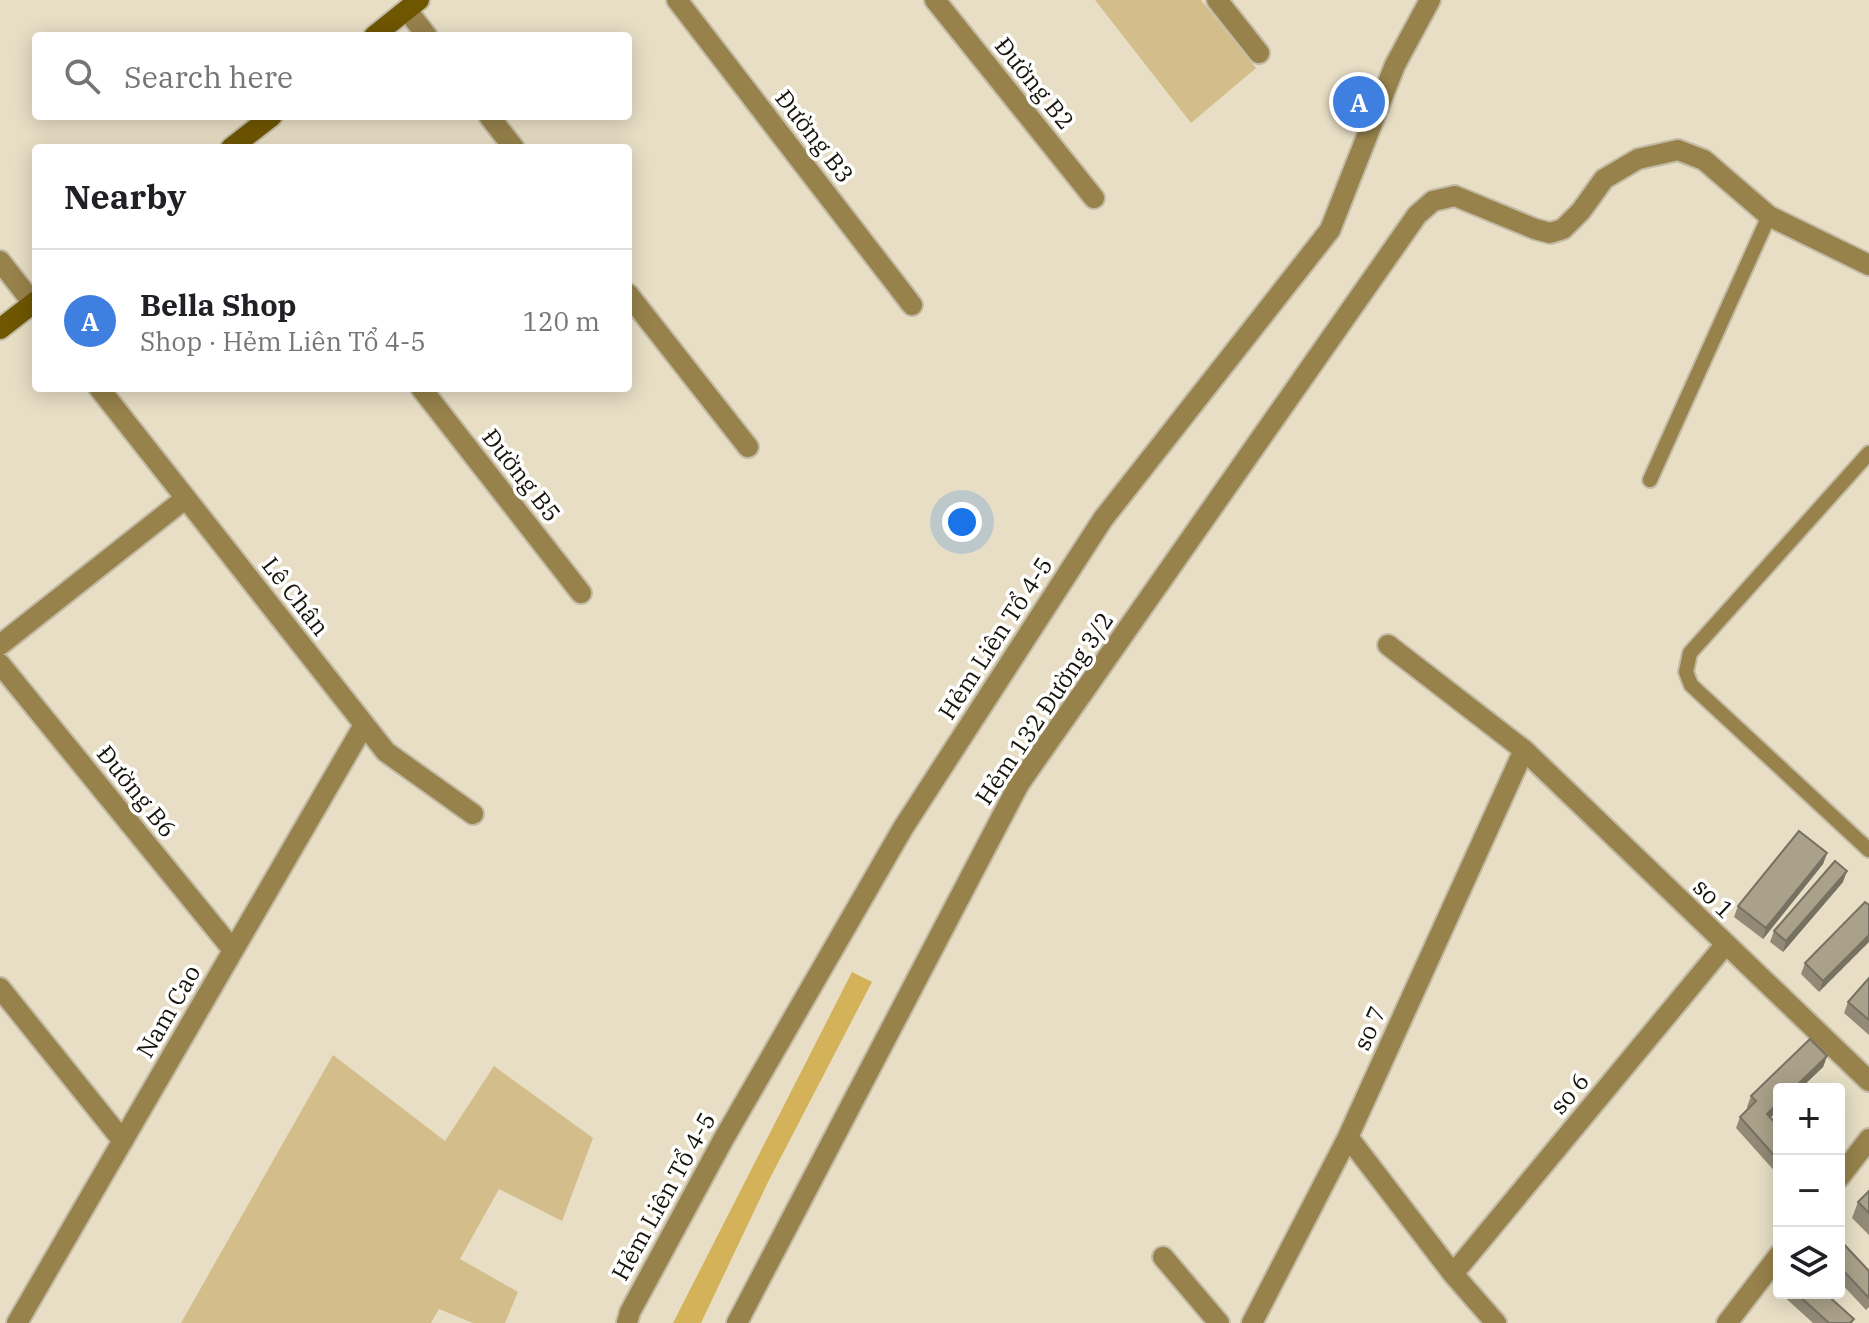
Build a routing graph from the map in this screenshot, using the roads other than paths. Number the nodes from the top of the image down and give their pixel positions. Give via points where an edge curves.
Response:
1 (677, 0) edge
2 (935, 0) edge
3 (1217, 0) edge
4 (1430, 0) edge
5 (413, 5) edge
6 (379, 32) edge
7 (425, 32) edge
8 (1259, 53) dead end
9 (267, 120) edge
10 (492, 120) edge
11 (237, 144) edge
12 (511, 144) edge
13 (1094, 198) dead end
14 (1769, 216) junction
15 (0, 261) edge
16 (1869, 265) edge
17 (632, 299) edge
18 (32, 300) edge
19 (912, 305) dead end
20 (32, 306) edge
21 (0, 329) edge
22 (102, 392) edge
23 (424, 392) edge
24 (748, 447) dead end
25 (1869, 453) edge
26 (1650, 480) dead end
27 (186, 498) junction
28 (581, 593) dead end
29 (0, 645) edge
30 (1388, 645) dead end
31 (0, 664) edge
32 (364, 725) junction
33 (1524, 750) junction
34 (473, 814) dead end
35 (1869, 850) edge
36 (1725, 945) junction
37 (233, 950) junction
38 (0, 988) edge
39 (1869, 1081) edge
40 (1348, 1137) junction
41 (1869, 1139) edge
42 (123, 1141) junction
43 (1845, 1170) edge
44 (1163, 1257) dead end
45 (1773, 1263) edge
46 (1453, 1274) junction
47 (17, 1323) edge
48 (627, 1323) edge
49 (737, 1323) edge
50 (1219, 1323) edge
51 (1252, 1323) edge
52 (1496, 1323) edge
53 (1727, 1323) edge

1 - 19 street, Đường B3
2 - 13 street, Đường B2
3 - 8 street
4 - 48 street, Hẻm Liên Tổ 4-5 via 1395,65 1330,230 1103,519 903,828 723,1140
5 - 6 street
5 - 7 street
9 - 11 street
10 - 12 street
14 - 16 street
14 - 26 lane
14 - 49 street, Hẻm 132 Đường 3/2 via 1704,160 1678,150 1638,159 1604,179 1581,211 1563,229 1550,233 1455,196 1433,201 1417,215 1019,784
15 - 18 street
17 - 24 street
20 - 21 street
22 - 27 street, Lê Chân
23 - 28 street, Đường B5
25 - 35 lane via 1690,653 1686,672 1691,685
27 - 29 street
27 - 32 street, Lê Chân
30 - 33 street, so 1
31 - 37 street, Đường B6
32 - 34 street, Lê Chân via 386,752
32 - 37 street, Nam Cao
33 - 36 street, so 1
33 - 40 street, so 7
36 - 39 street, so 1
36 - 46 street, so 6
37 - 42 street, Nam Cao
38 - 42 street
40 - 46 street
40 - 51 street, so 7
41 - 43 street
42 - 47 street, Nam Cao
44 - 50 street
45 - 53 street
46 - 52 street

